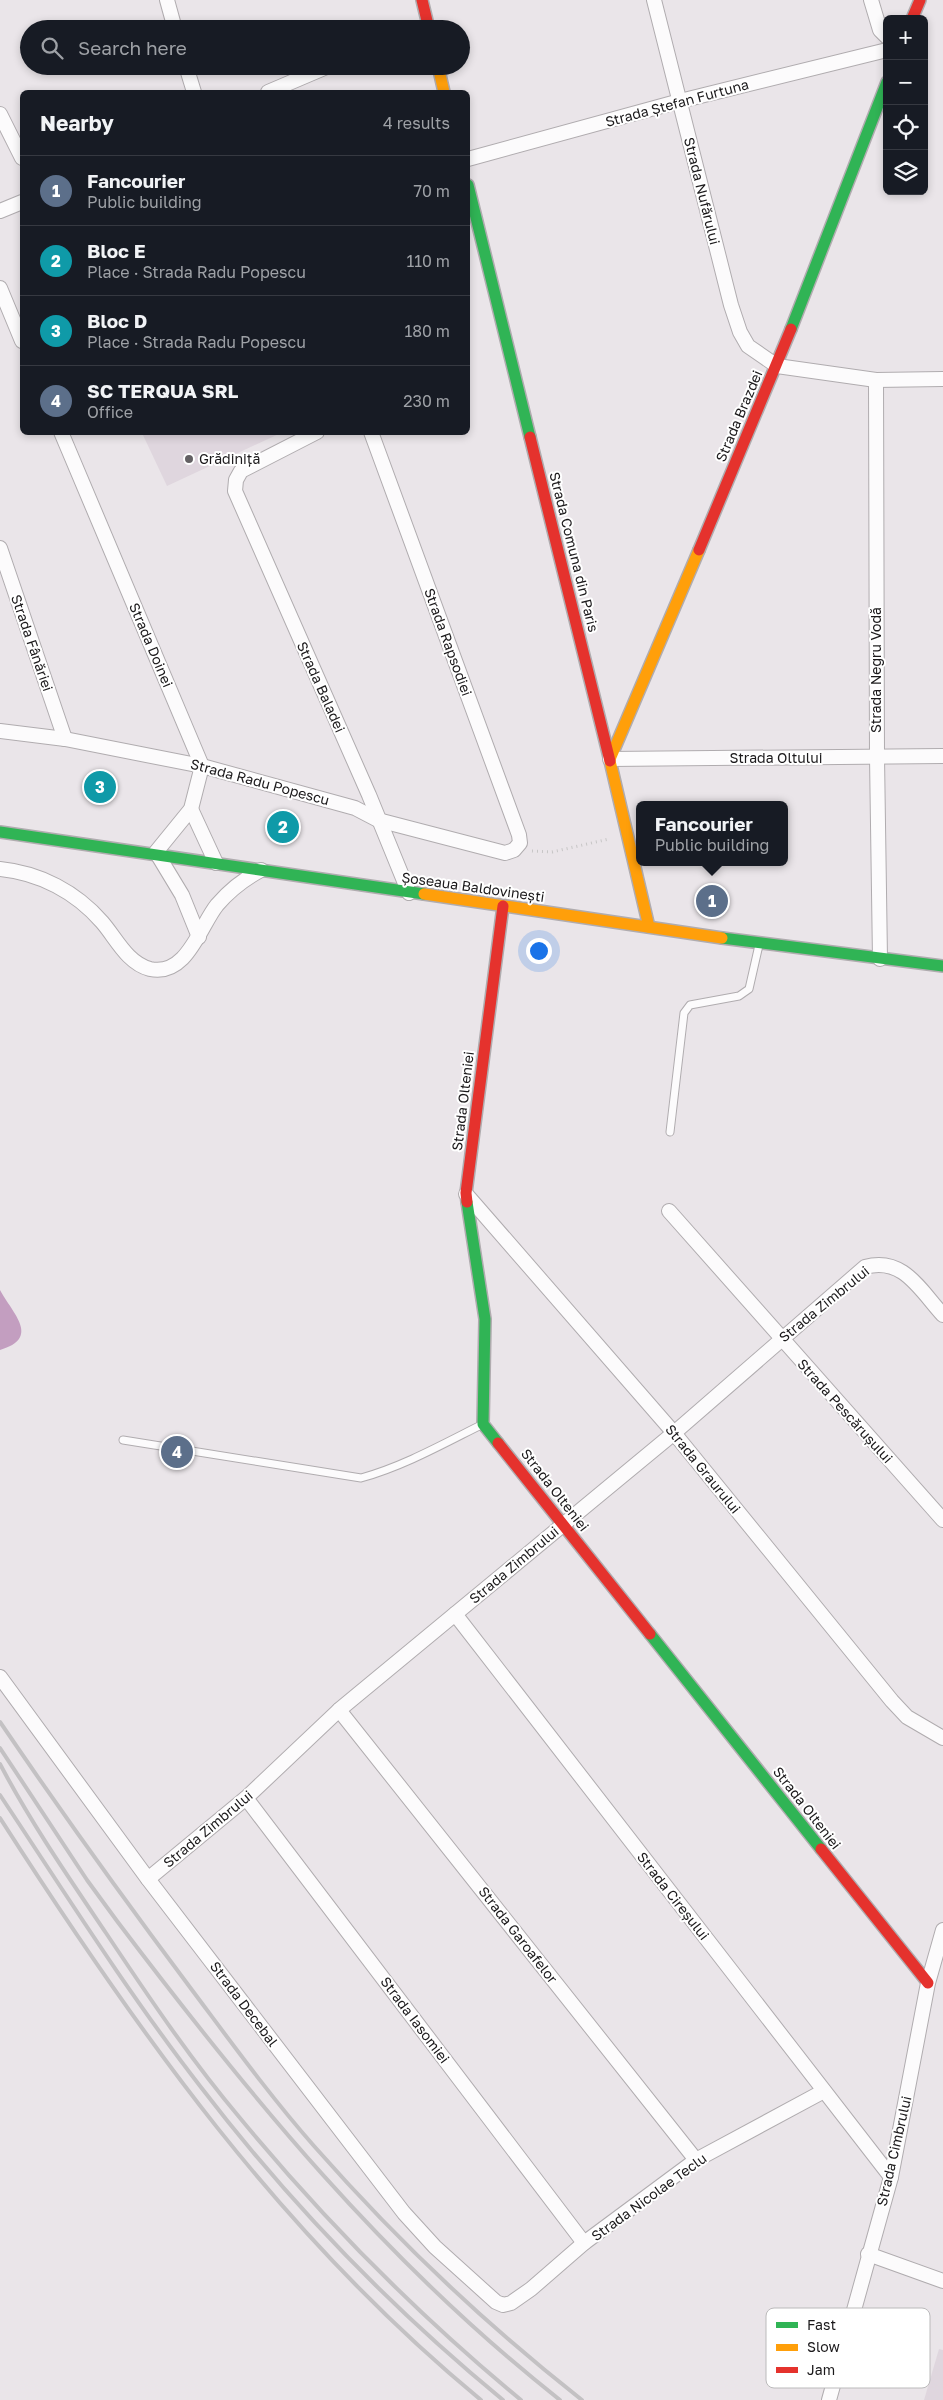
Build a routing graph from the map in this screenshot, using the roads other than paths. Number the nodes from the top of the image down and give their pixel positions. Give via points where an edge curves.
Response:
1 (167, 0) edge
2 (422, 0) edge
3 (654, 0) edge
4 (871, 0) edge
5 (920, 0) edge
6 (914, 15) edge
7 (172, 20) edge
8 (424, 20) edge
9 (883, 33) edge
10 (883, 51) edge
11 (189, 75) edge
12 (309, 75) edge
13 (440, 75) edge
14 (193, 90) edge
15 (273, 90) edge
16 (444, 90) edge
17 (883, 92) edge
18 (680, 101) junction
19 (0, 114) edge
20 (20, 154) edge
21 (470, 158) edge
22 (470, 193) edge
23 (20, 203) edge
24 (0, 212) edge
25 (0, 288) edge
26 (20, 337) edge
27 (777, 366) junction
28 (943, 378) edge
29 (876, 380) junction
30 (62, 435) edge
31 (311, 435) edge
32 (371, 435) edge
33 (0, 548) edge
34 (0, 731) edge
35 (65, 739) junction
36 (943, 756) edge
37 (877, 757) junction
38 (610, 759) junction
39 (202, 766) junction
40 (191, 809) junction
41 (378, 820) junction
42 (0, 832) edge
43 (514, 850) joint
44 (156, 852) junction
45 (216, 863) junction
46 (0, 869) edge
47 (261, 870) junction
48 (409, 893) junction
49 (503, 906) junction
50 (649, 927) junction
51 (199, 937) junction
52 (759, 943) junction
53 (880, 959) junction
54 (943, 966) edge
55 (670, 1132) dead end
56 (466, 1194) junction
57 (669, 1211) dead end
58 (943, 1315) edge
59 (781, 1339) junction
60 (483, 1424) junction
61 (674, 1433) junction
62 (123, 1440) dead end
63 (943, 1520) edge
64 (562, 1524) junction
65 (455, 1614) junction
66 (0, 1677) edge
67 (339, 1710) junction
68 (943, 1738) edge
69 (246, 1798) junction
70 (148, 1878) junction
71 (943, 1930) edge
72 (928, 1983) junction
73 (824, 2091) junction
74 (696, 2160) junction
75 (891, 2177) junction
76 (584, 2243) junction
77 (868, 2254) junction
78 (943, 2281) edge
79 (511, 2303) joint
80 (854, 2308) edge

1 - 7 street
2 - 8 street
3 - 18 street, Strada Nufărului
4 - 9 street
5 - 6 street
10 - 18 street, Strada Ștefan Furtuna
11 - 14 street
12 - 15 street
13 - 16 street
17 - 27 street, Strada Brazdei
18 - 21 street, Strada Ștefan Furtuna
18 - 27 street, Strada Nufărului via 740,332 748,346
19 - 20 street
22 - 38 street, Strada Comuna din Paris
23 - 24 street
25 - 26 street
27 - 29 street
27 - 38 street, Strada Brazdei
28 - 29 street
29 - 37 street, Strada Negru Vodă
30 - 39 street, Strada Doinei
31 - 41 street, Strada Baladei via 241,471 235,492
32 - 43 street, Strada Rapsodiei via 519,835 520,843
33 - 35 street, Strada Fânăriei
34 - 35 street, Strada Radu Popescu
35 - 39 street, Strada Radu Popescu
36 - 37 street, Strada Oltului
37 - 38 street, Strada Oltului
37 - 53 street, Strada Negru Vodă
38 - 50 street, Strada Comuna din Paris
39 - 40 street
39 - 41 street, Strada Radu Popescu via 355,808
40 - 44 street
40 - 45 street
41 - 43 street, Strada Radu Popescu via 505,853
41 - 48 street, Strada Baladei
42 - 44 street, Șoseaua Baldovinești
44 - 45 street, Șoseaua Baldovinești
44 - 51 street via 182,894
45 - 47 street, Șoseaua Baldovinești
46 - 51 street via 56,884 72,894 102,922 119,946 136,962 150,969 163,969 178,962
47 - 48 street, Șoseaua Baldovinești
47 - 51 street via 227,894
48 - 49 street, Șoseaua Baldovinești
49 - 50 street, Șoseaua Baldovinești
49 - 56 street, Strada Olteniei
50 - 52 street, Șoseaua Baldovinești
52 - 53 street, Șoseaua Baldovinești
52 - 55 lane via 749,989 740,996 690,1005 684,1013
53 - 54 street, Șoseaua Baldovinești
56 - 60 street, Strada Olteniei via 485,1319
56 - 61 street, Strada Graurului
57 - 59 street, Strada Pescărușului
58 - 59 street, Strada Zimbrului via 898,1268 878,1263 865,1267
59 - 61 street, Strada Zimbrului
59 - 63 street, Strada Pescărușului
60 - 62 lane via 434,1450 361,1478
60 - 64 street, Strada Olteniei
61 - 64 street, Strada Zimbrului
61 - 68 street, Strada Graurului via 892,1701 907,1717
64 - 65 street, Strada Zimbrului
64 - 72 street, Strada Olteniei
65 - 67 street, Strada Zimbrului
65 - 73 street, Strada Cireșului
66 - 70 street, Strada Decebal
67 - 69 street, Strada Zimbrului
67 - 74 street, Strada Garoafelor
69 - 70 street, Strada Zimbrului
69 - 76 street, Strada Iasomiei
70 - 79 street, Strada Decebal via 404,2213 488,2296 503,2305
71 - 72 street, Strada Cimbrului
72 - 75 street, Strada Cimbrului
73 - 74 street, Strada Nicolae Teclu
73 - 75 street, Strada Cireșului
74 - 76 street, Strada Nicolae Teclu
75 - 77 street, Strada Cimbrului
76 - 79 street, Strada Nicolae Teclu
77 - 78 street
77 - 80 street, Strada Cimbrului

